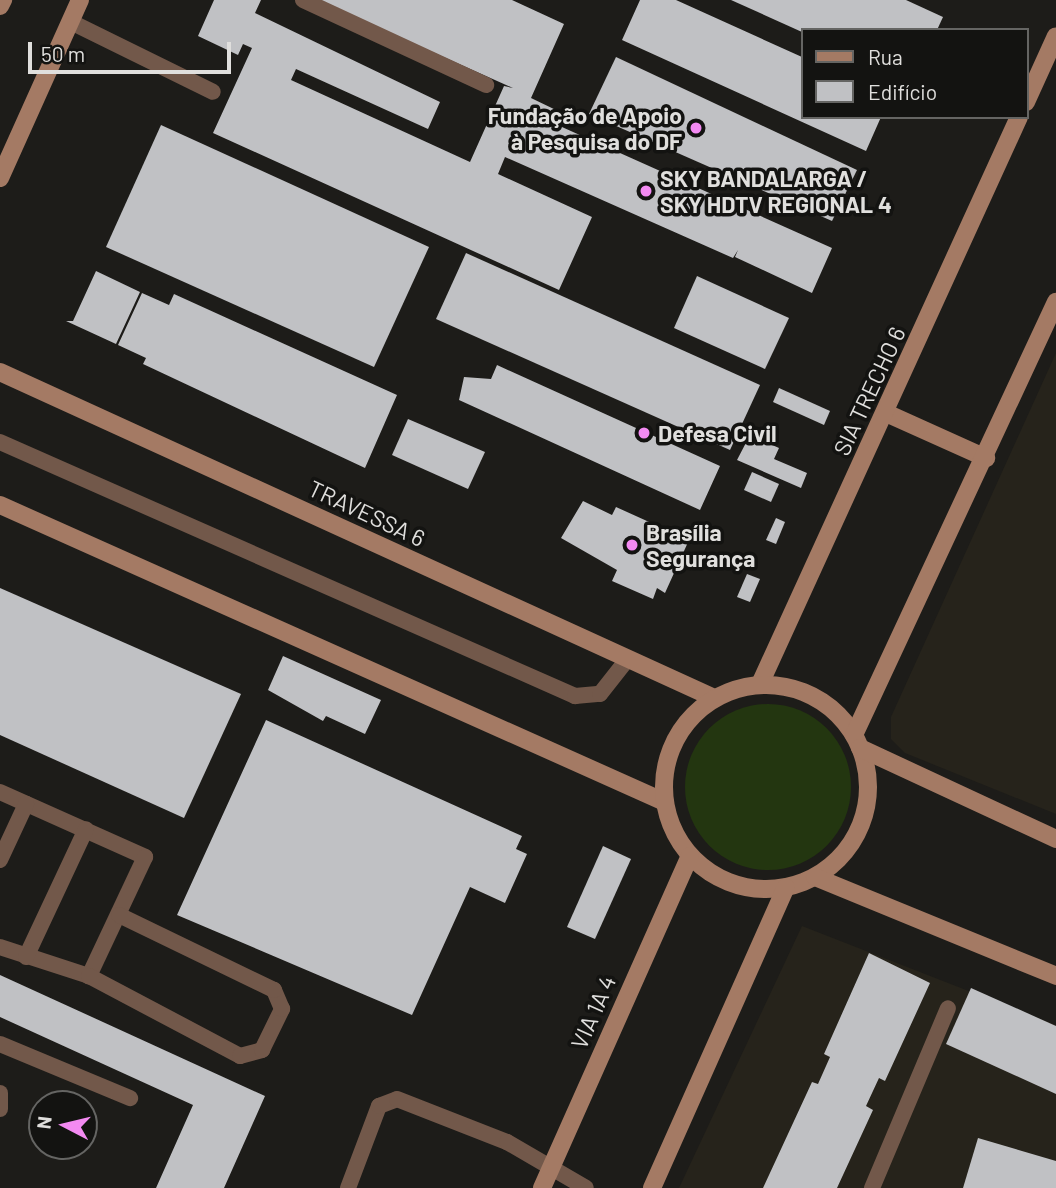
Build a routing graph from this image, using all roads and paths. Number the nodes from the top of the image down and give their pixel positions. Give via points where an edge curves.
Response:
1 (3, 0) edge
2 (80, 0) edge
3 (303, 0) edge
4 (0, 6) edge
5 (71, 22) junction
6 (1056, 36) edge
7 (486, 85) dead end
8 (213, 92) dead end
9 (1028, 98) edge
10 (1018, 119) edge
11 (0, 178) edge
12 (1056, 302) edge
13 (0, 372) edge
14 (886, 413) junction
15 (0, 442) edge
16 (986, 458) junction
17 (0, 505) edge
18 (626, 661) junction
19 (760, 684) junction
20 (714, 698) junction
21 (857, 741) junction
22 (0, 793) edge
23 (665, 802) junction
24 (26, 804) junction
25 (86, 829) junction
26 (1056, 839) edge
27 (690, 856) junction
28 (0, 860) edge
29 (815, 877) junction
30 (786, 887) junction
31 (119, 915) junction
32 (0, 947) edge
33 (26, 957) junction
34 (89, 976) junction
35 (1056, 976) edge
36 (948, 1008) dead end
37 (0, 1044) edge
38 (0, 1093) edge
39 (130, 1098) dead end
40 (0, 1108) edge
41 (551, 1168) junction
42 (348, 1188) edge
43 (541, 1188) edge
44 (586, 1188) edge
45 (652, 1188) edge
46 (872, 1188) edge

1 - 4 main road
2 - 5 main road
3 - 7 lane
5 - 8 lane
5 - 11 main road
6 - 9 main road
10 - 14 main road, SIA TRECHO 6
12 - 16 main road
13 - 18 main road, TRAVESSA 6
14 - 16 main road
14 - 19 main road, SIA TRECHO 6
15 - 18 lane via 575,696 600,694
16 - 21 main road
17 - 23 main road
18 - 20 main road, TRAVESSA 6
19 - 20 main road
19 - 21 main road via 814,696
20 - 23 main road via 673,742
21 - 26 main road
21 - 29 main road via 868,784 862,821 844,853
22 - 24 lane
23 - 27 main road
24 - 25 lane
24 - 28 lane
25 - 31 lane via 145,857
25 - 33 lane
27 - 30 main road via 718,877 751,888
27 - 41 main road, VIA 1A 4
29 - 30 main road
29 - 35 main road
30 - 45 main road
31 - 34 lane
31 - 34 lane via 274,990 282,1009 267,1040 252,1057 240,1056
32 - 33 lane
33 - 34 lane
36 - 46 lane
37 - 39 lane
38 - 40 lane
41 - 42 lane via 507,1142 386,1099
41 - 43 main road, VIA 1A 4
41 - 44 lane

